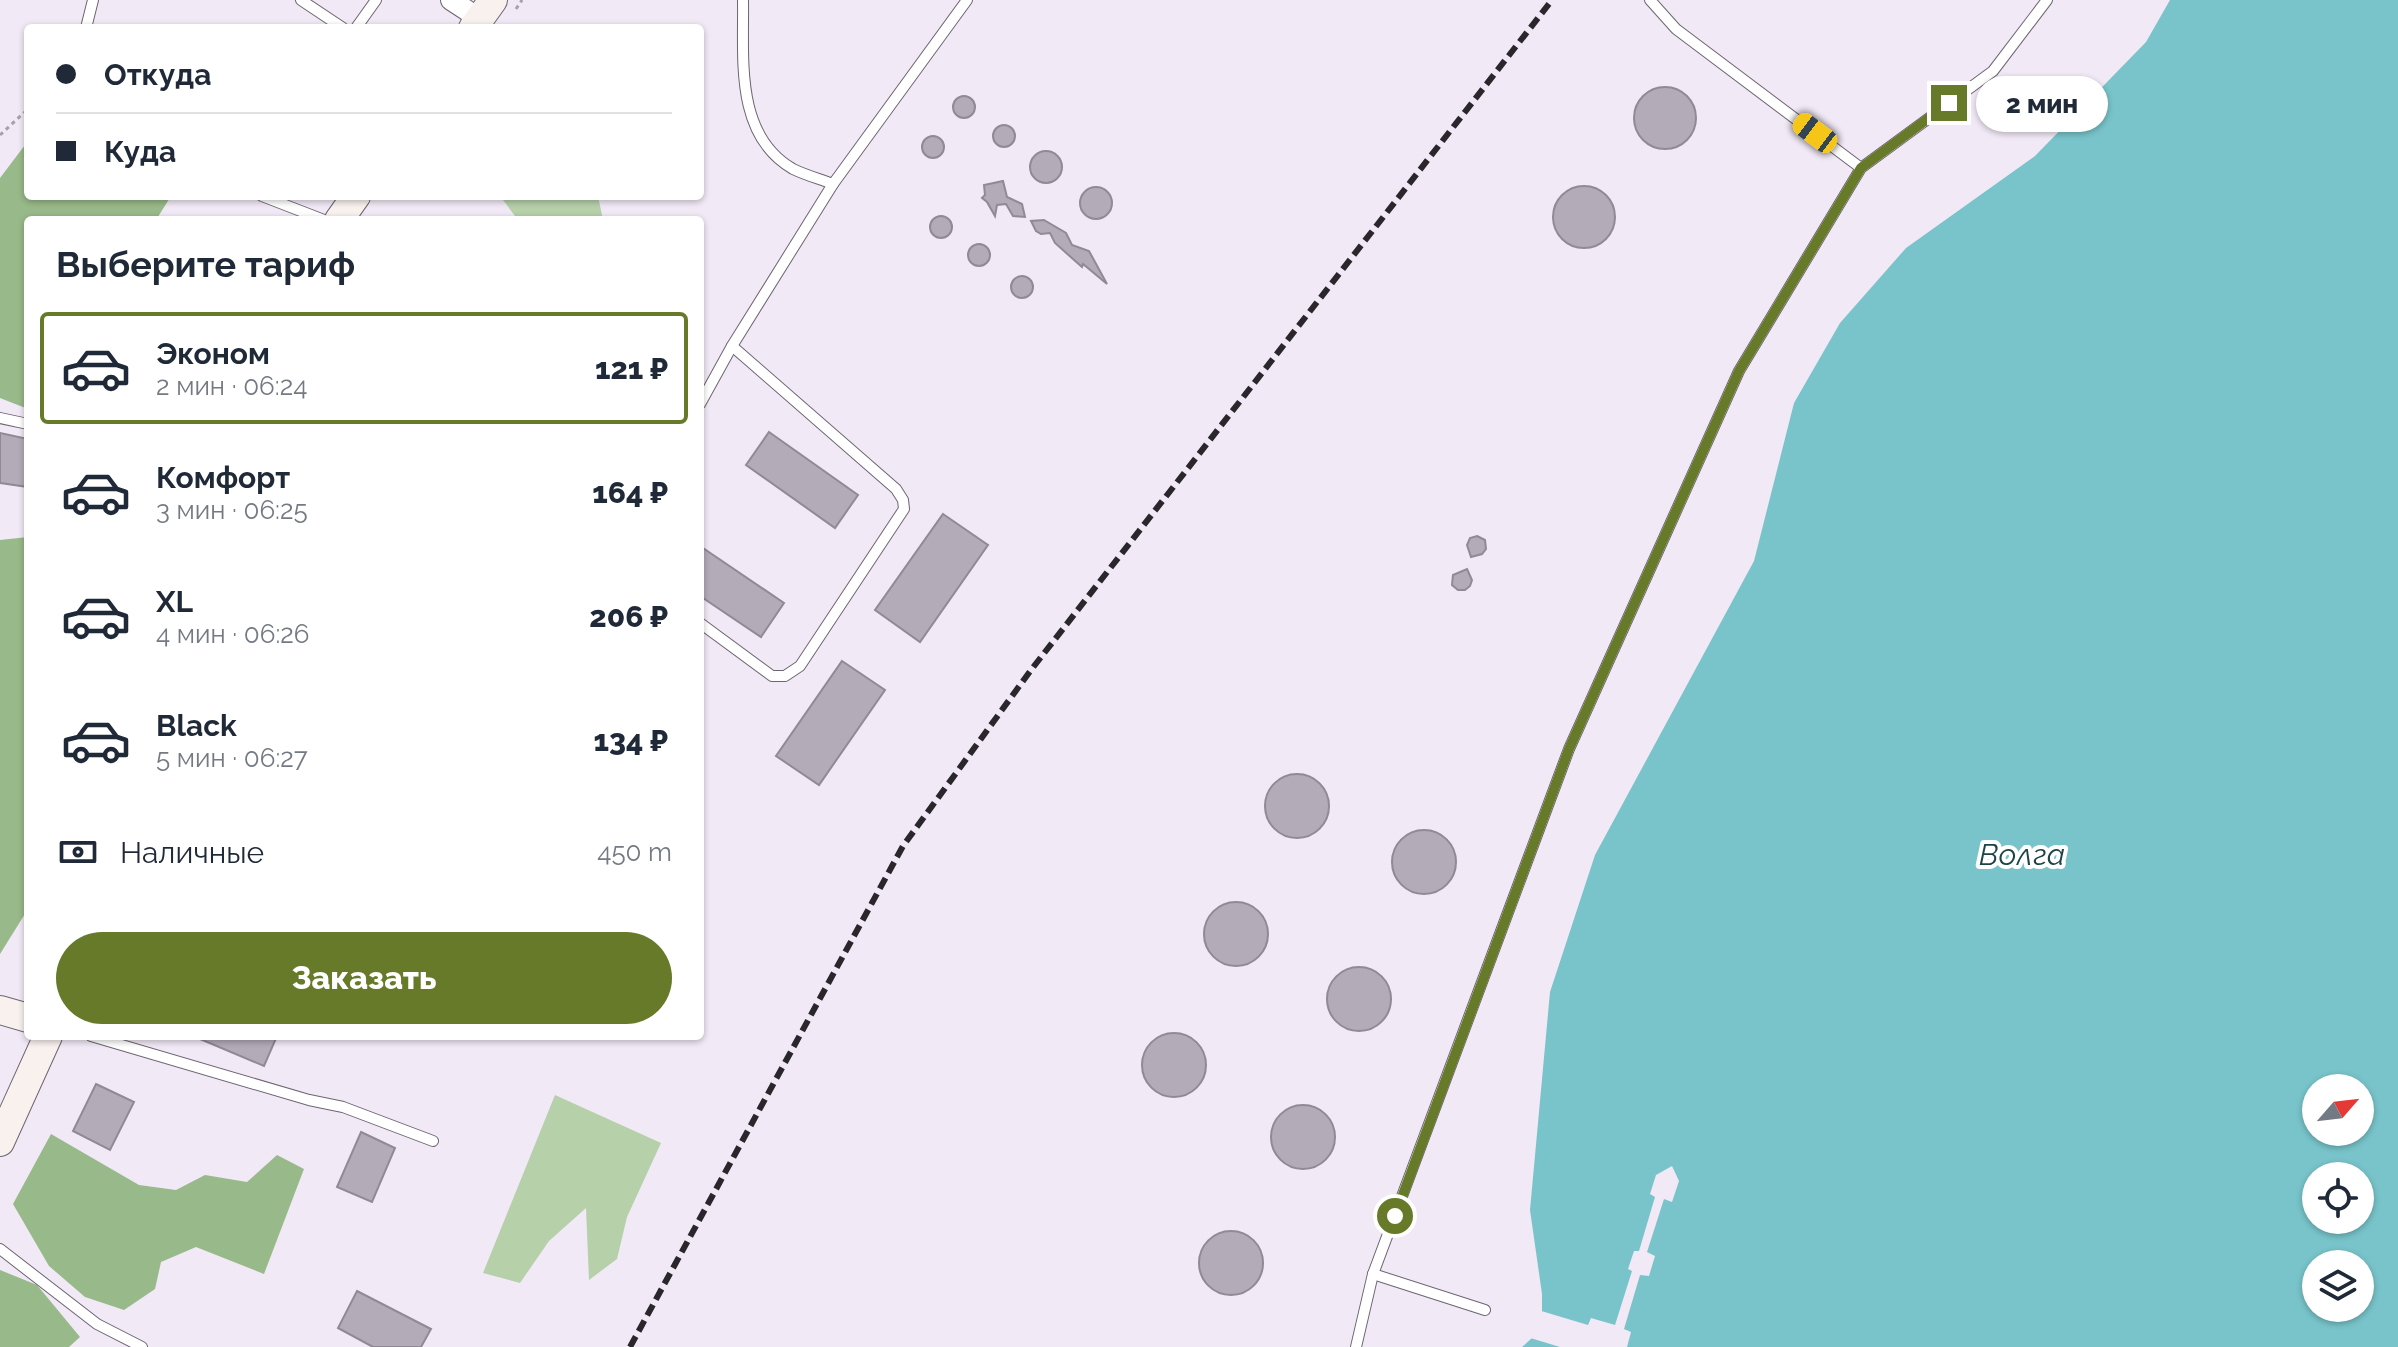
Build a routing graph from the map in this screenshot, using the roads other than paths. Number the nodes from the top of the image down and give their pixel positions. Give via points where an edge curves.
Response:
1 (93, 0) edge
2 (301, 0) edge
3 (376, 0) edge
4 (451, 0) edge
5 (743, 0) edge
6 (967, 0) edge
7 (1650, 0) edge
8 (2047, 0) edge
9 (482, 16) edge
10 (87, 24) edge
11 (337, 24) edge
12 (359, 24) edge
13 (1861, 168) junction
14 (833, 184) junction
15 (272, 200) edge
16 (314, 216) edge
17 (732, 346) junction
18 (704, 397) edge
19 (0, 418) edge
20 (24, 423) edge
21 (704, 626) edge
22 (0, 1010) edge
23 (24, 1017) edge
24 (46, 1040) edge
25 (105, 1040) edge
26 (433, 1141) dead end
27 (0, 1142) edge
28 (0, 1249) edge
29 (1373, 1274) junction
30 (1485, 1310) dead end
31 (142, 1347) edge
32 (1356, 1347) edge

1 - 10 lane
2 - 11 lane
3 - 12 lane
4 - 9 street
5 - 14 lane via 744,80 755,129 774,155
6 - 14 lane
7 - 13 lane via 1676,29
8 - 13 lane via 1993,71
13 - 29 lane via 1739,371 1569,749
14 - 17 lane
15 - 16 lane
17 - 18 lane
17 - 21 lane via 896,489 904,509 800,666 785,676 772,676
19 - 20 lane
22 - 23 street
24 - 27 street
25 - 26 lane via 343,1107
28 - 31 lane via 97,1324
29 - 30 lane
29 - 32 lane

